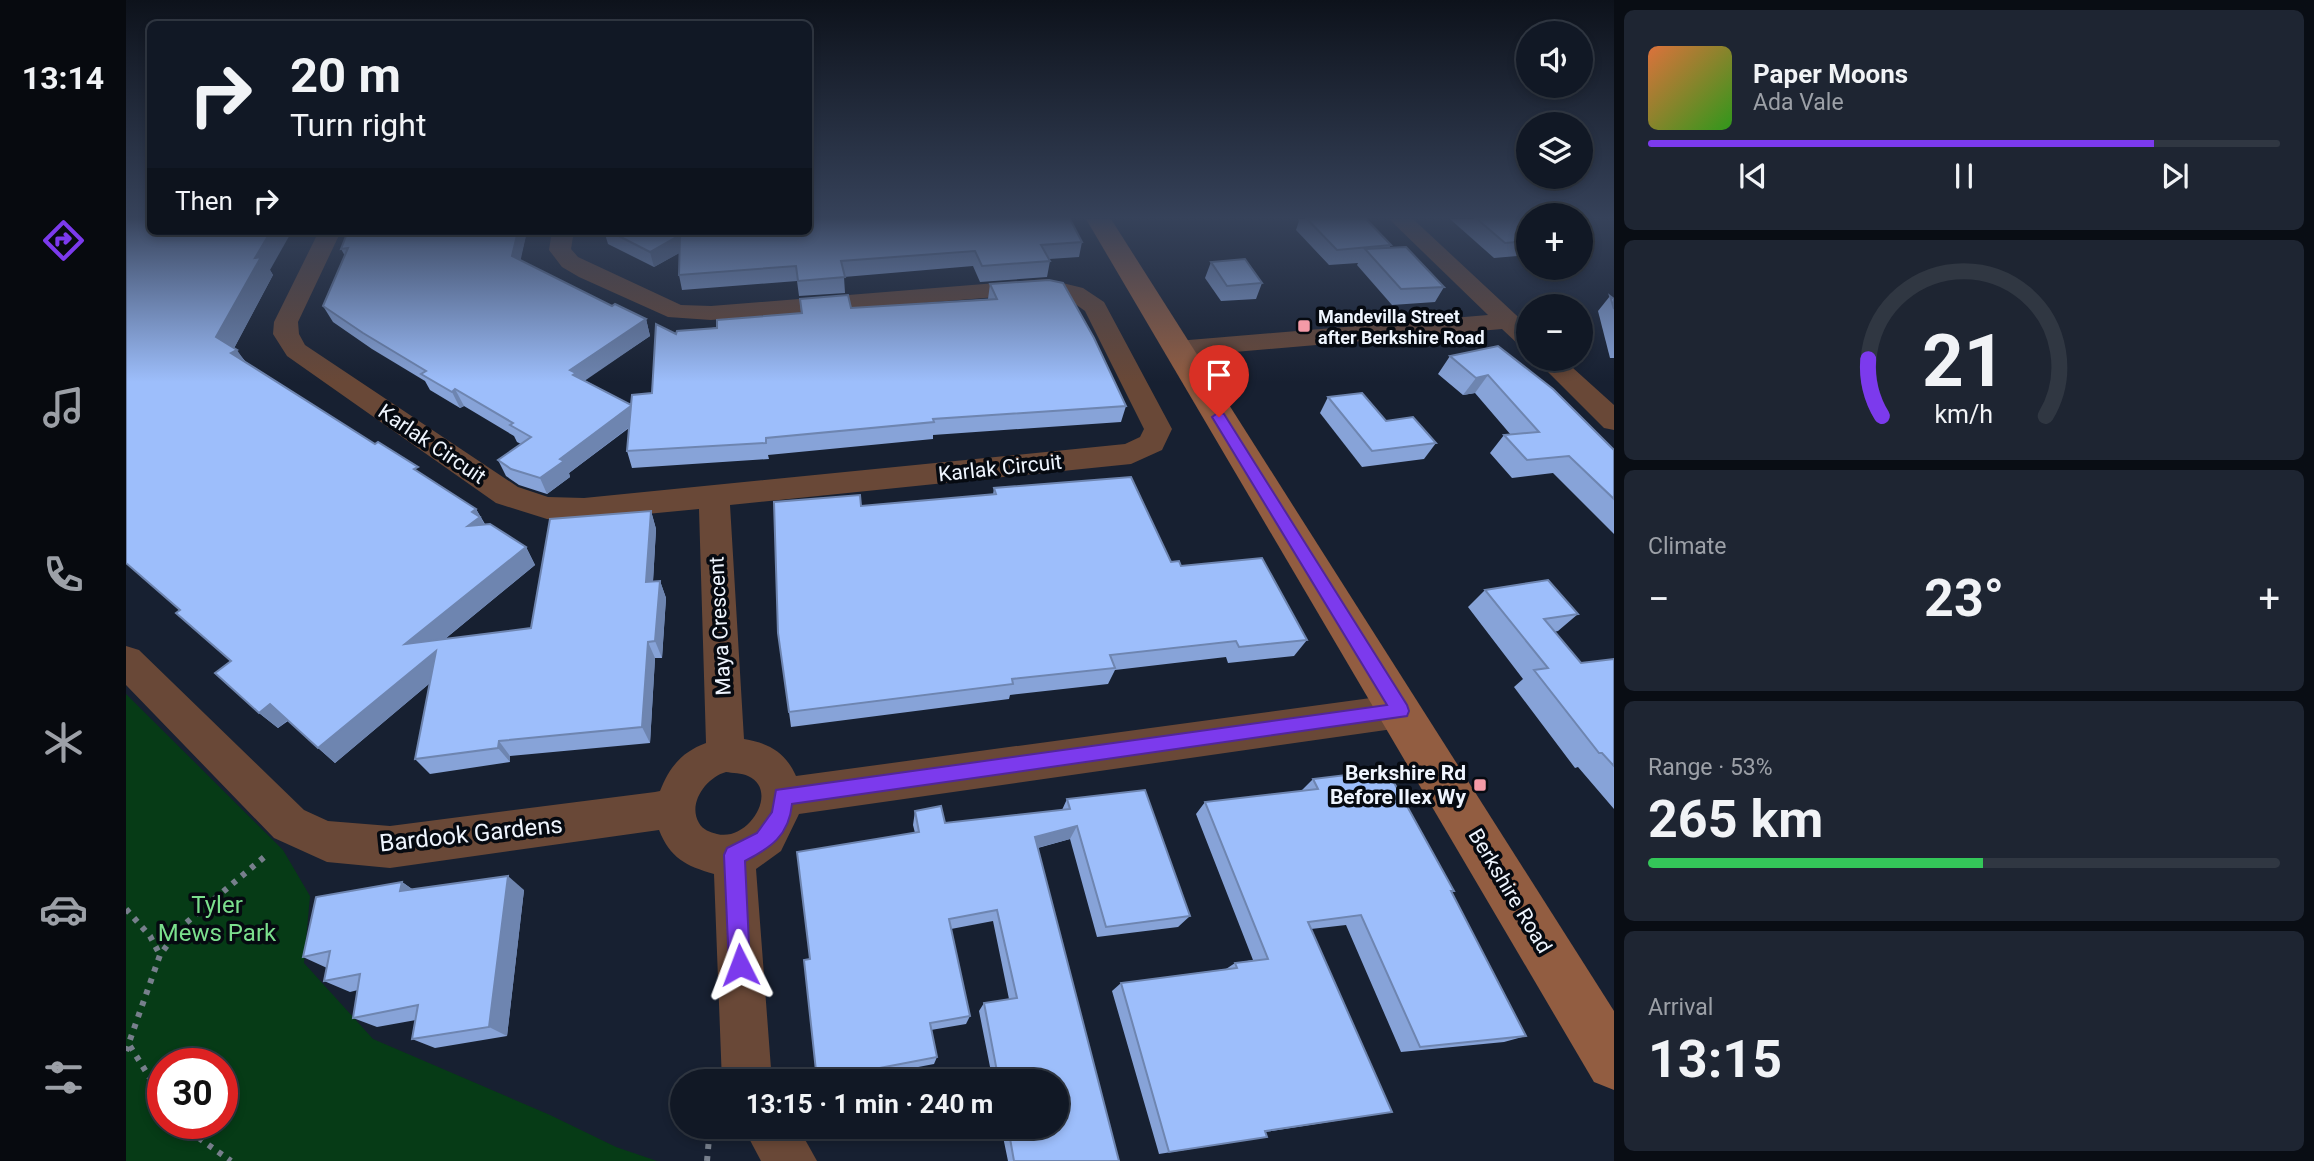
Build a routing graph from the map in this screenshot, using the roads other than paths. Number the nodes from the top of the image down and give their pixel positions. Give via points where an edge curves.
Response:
1 (310, 273) edge
2 (590, 273) edge
3 (1131, 273) edge
4 (1457, 273) edge
5 (1508, 321) junction
6 (1516, 329) edge
7 (1177, 349) junction
8 (1561, 371) edge
9 (1614, 421) edge
10 (714, 498) junction
11 (126, 661) edge
12 (1400, 711) junction
13 (726, 754) junction
14 (783, 797) junction
15 (675, 805) junction
16 (734, 855) junction
17 (1614, 1062) edge
18 (746, 1069) edge
19 (776, 1139) edge
20 (791, 1161) edge

1 - 10 street, Karlak Circuit via 286,322 286,334 296,350 507,495 561,510
2 - 10 street, Karlak Circuit via 677,312 1046,286 1075,293 1095,307 1158,429 1152,443 1131,454
3 - 7 main road, Berkshire Road
4 - 5 street
5 - 6 street
5 - 7 street
7 - 12 main road, Berkshire Road
8 - 9 street
10 - 13 street, Maya Crescent
11 - 15 street, Bardook Gardens via 289,824 327,841 390,847 654,812
12 - 14 street
12 - 17 main road, Berkshire Road
13 - 14 street via 758,759 770,768
13 - 15 street via 711,758 687,777
14 - 16 street via 775,827 764,840
15 - 16 street via 684,838 715,856
16 - 18 street
19 - 20 street

